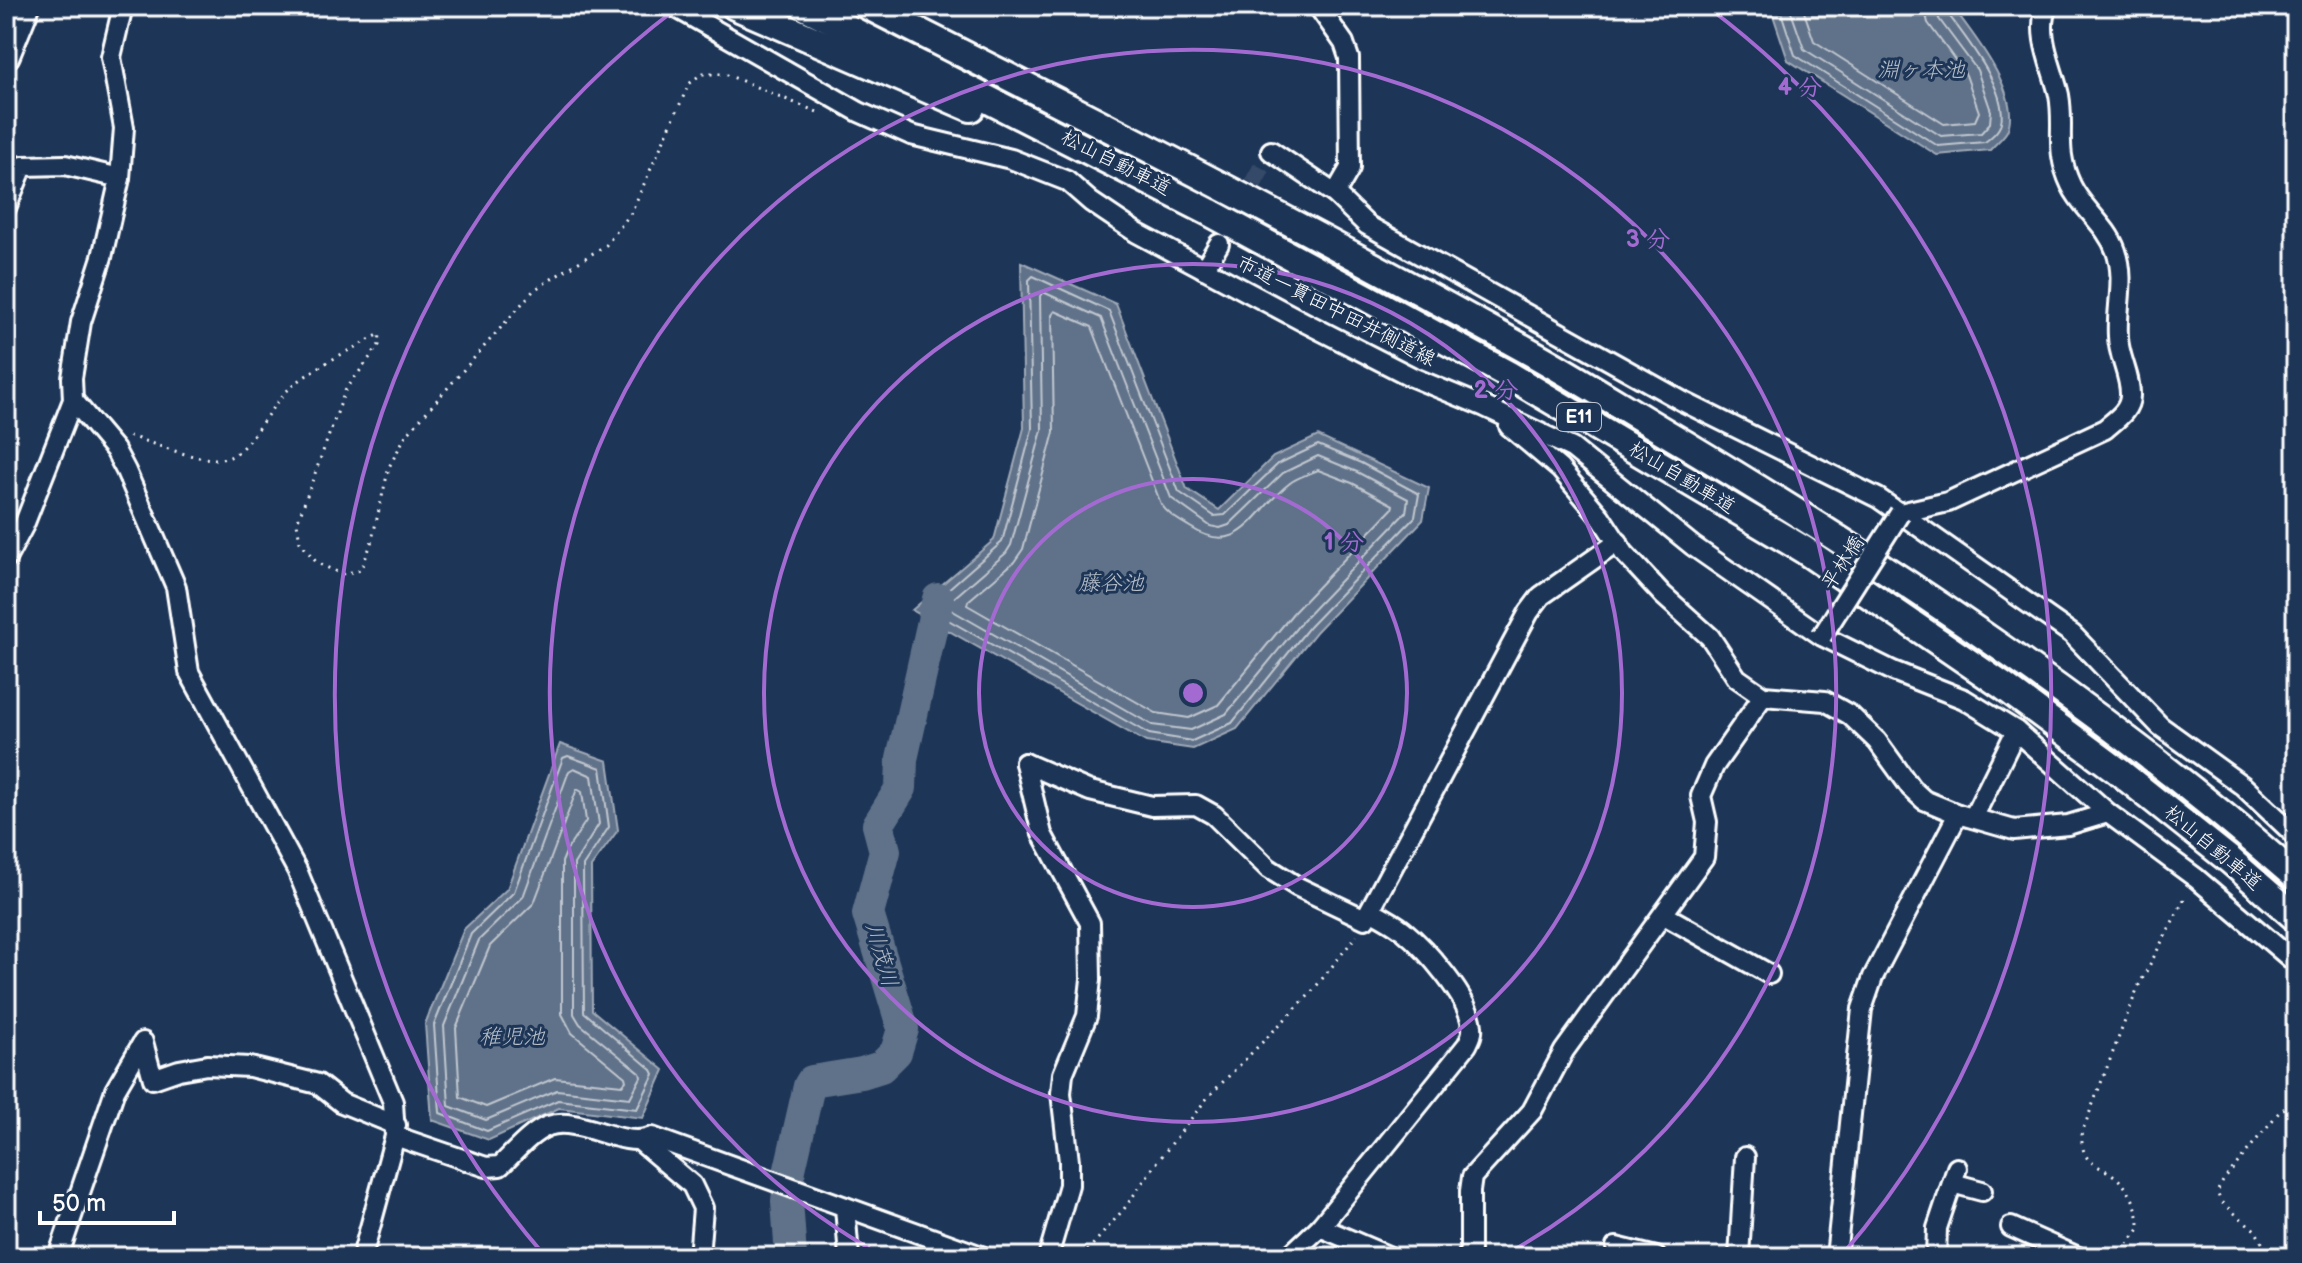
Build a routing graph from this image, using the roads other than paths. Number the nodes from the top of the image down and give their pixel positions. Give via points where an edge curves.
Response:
1 (123, 6) edge
2 (673, 6) edge
3 (735, 6) edge
4 (804, 6) edge
5 (868, 6) edge
6 (897, 6) edge
7 (1318, 6) edge
8 (2047, 6) edge
9 (26, 7) edge
10 (6, 55) edge
11 (1271, 151) dead end
12 (1181, 163) junction
13 (120, 178) junction
14 (1335, 194) junction
15 (6, 208) edge
16 (1209, 212) junction
17 (1219, 244) dead end
18 (1204, 269) junction
19 (73, 400) junction
20 (1485, 407) junction
21 (1900, 513) junction
22 (1618, 542) junction
23 (6, 559) edge
24 (1822, 636) junction
25 (1763, 696) junction
26 (2016, 731) junction
27 (2108, 813) junction
28 (1966, 815) junction
29 (2296, 836) edge
30 (2296, 877) edge
31 (1367, 914) junction
32 (1664, 915) junction
33 (2296, 918) edge
34 (2296, 963) edge
35 (1769, 974) dead end
36 (395, 1130) junction
37 (641, 1142) junction
38 (1745, 1157) dead end
39 (1982, 1191) dead end
40 (845, 1207) junction
41 (1320, 1227) junction
42 (2011, 1227) dead end
43 (1616, 1247) dead end
44 (2296, 1255) edge
45 (58, 1257) edge
46 (362, 1257) edge
47 (699, 1257) edge
48 (849, 1257) edge
49 (984, 1257) edge
50 (1048, 1257) edge
51 (1288, 1257) edge
52 (1390, 1257) edge
53 (1467, 1257) edge
54 (1656, 1257) edge
55 (1739, 1257) edge
56 (1836, 1257) edge
57 (1936, 1257) edge
58 (2078, 1257) edge
59 (2290, 1257) edge

1 - 13 street via 111,57 124,128
2 - 18 street, 市道一貫田中田井側道線 via 859,112 911,135 1011,159 1067,181 1137,233
3 - 16 highway
4 - 16 highway, 松山自動車道 / E11
5 - 12 highway, 松山自動車道 / E11
6 - 12 highway
7 - 14 street via 1349,58 1350,168
8 - 21 street via 2045,47 2059,98 2060,155 2072,188 2116,251 2122,282 2117,337 2130,397 2125,411 2105,429 1948,502
9 - 10 highway
11 - 14 street
12 - 30 highway, 松山自動車道 / E11 via 1529,351 1823,527 2027,664
13 - 15 street via 65,165 23,166
13 - 19 street via 81,322
14 - 21 street via 1367,225 1682,401
16 - 33 highway, 松山自動車道 / E11 via 1509,375 1804,550 2118,771
17 - 18 street
18 - 20 street, 市道一貫田中田井側道線 via 1412,377
19 - 23 street
19 - 36 street via 126,471 176,587 189,672 297,870 374,1050 393,1102
20 - 22 street via 1560,469
20 - 24 street, 市道一貫田中田井側道線 via 1572,448 1693,546
21 - 24 street, 平林橋, bridge
21 - 29 street via 2072,634 2160,726 2243,786
22 - 25 street via 1663,595 1710,637 1737,678
22 - 31 street via 1541,596 1529,612
24 - 26 street, 市道一貫田中田井側道線 via 1964,699
25 - 28 street via 1825,701 1850,715 1924,800
25 - 32 street via 1706,782 1701,796 1707,822 1704,857
26 - 27 street, 市道一貫田中田井側道線
26 - 28 street
27 - 28 street via 2068,825 2014,830
27 - 34 street, 市道一貫田中田井側道線 via 2196,878
28 - 56 street via 1880,963 1862,1009
31 - 41 street via 1400,927 1438,964 1473,1032
31 - 50 street via 1298,887 1268,868 1214,815 1196,805 1152,806 1090,791 1025,763 1042,834 1090,923 1087,1016 1063,1074 1061,1093 1069,1185
32 - 35 street
32 - 53 street via 1564,1051 1532,1111 1472,1177
36 - 37 street via 486,1167 500,1166 550,1126 574,1126
36 - 45 street via 342,1103 318,1084 250,1067 207,1065 153,1079 143,1042 115,1090
36 - 46 street
37 - 40 street via 652,1137
37 - 47 street via 692,1185 703,1208
38 - 55 street
39 - 57 street via 1954,1176 1937,1228
40 - 48 street
40 - 49 street
41 - 51 street
41 - 52 street
42 - 58 street
43 - 54 street
44 - 59 street

